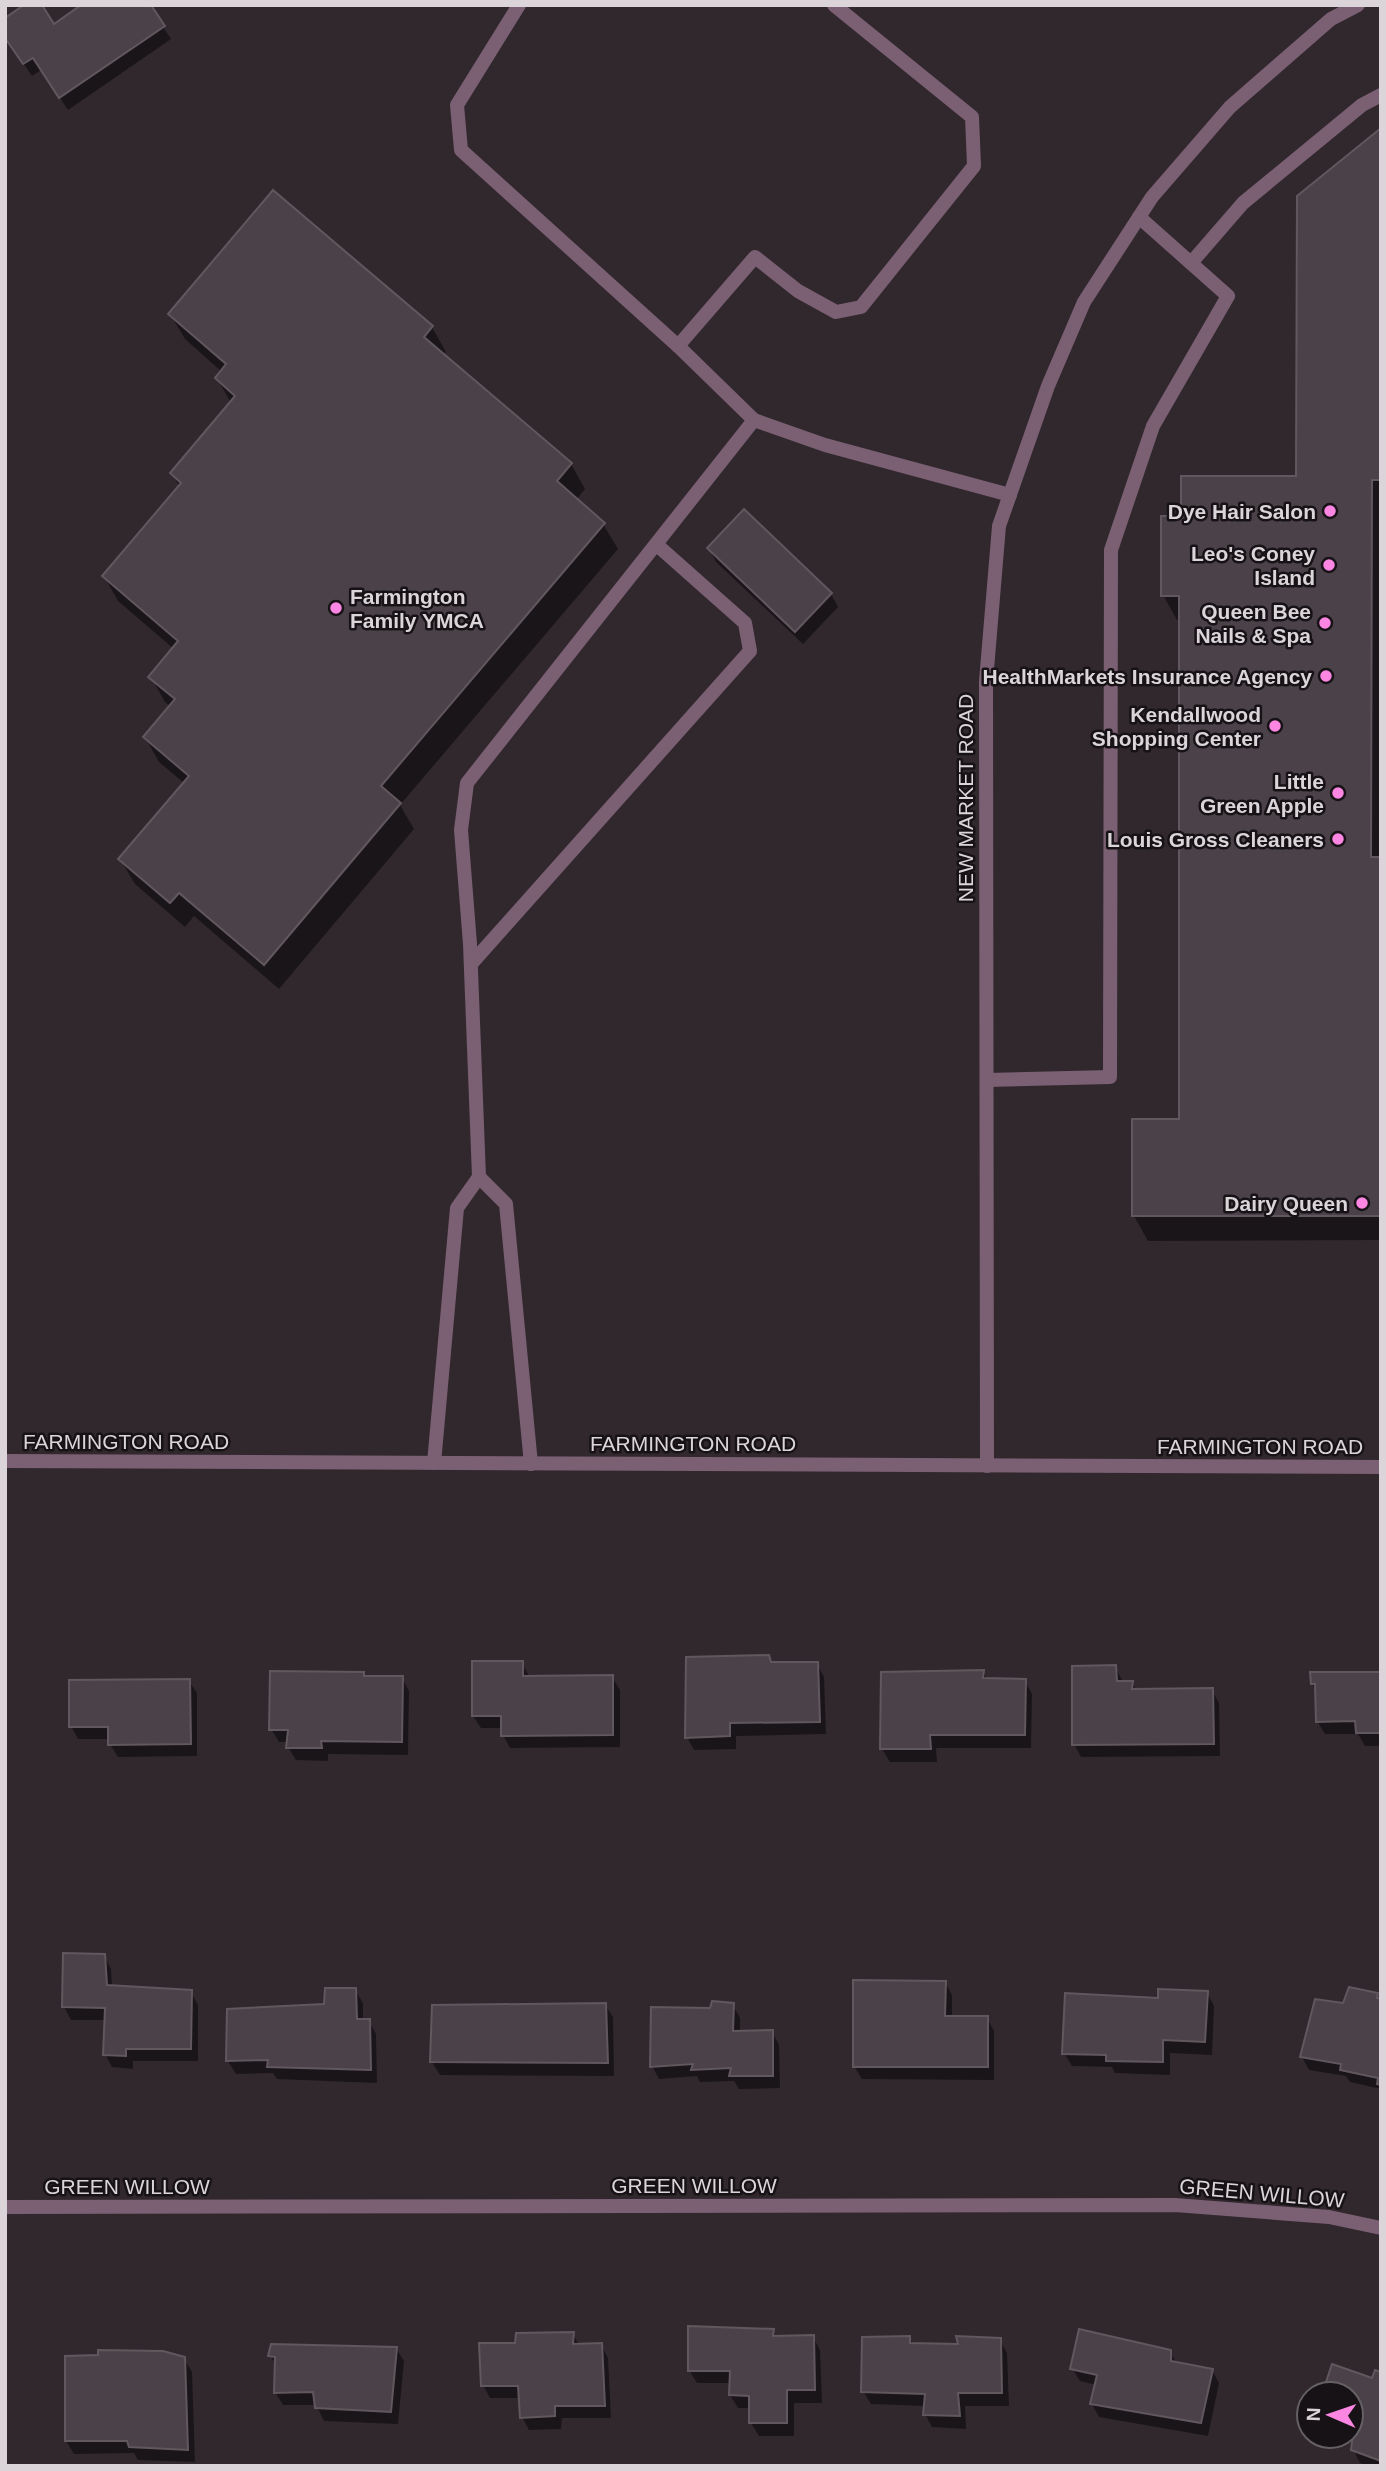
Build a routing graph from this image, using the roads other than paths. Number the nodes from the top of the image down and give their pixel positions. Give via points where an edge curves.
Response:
1 (519, 5) edge
2 (834, 5) edge
3 (1358, 5) edge
4 (1381, 95) edge
5 (1139, 217) junction
6 (1191, 263) junction
7 (678, 346) junction
8 (754, 420) junction
9 (1010, 495) junction
10 (657, 545) junction
11 (471, 964) junction
12 (987, 1080) junction
13 (479, 1177) junction
14 (5, 1461) edge
15 (434, 1463) junction
16 (531, 1464) junction
17 (987, 1466) junction
18 (1381, 1467) edge
19 (5, 2207) edge
20 (1381, 2228) edge

1 - 7 street via 457,105 461,150
2 - 7 street via 972,117 974,166 861,307 836,312 798,291 755,257
3 - 5 street, NEW MARKET ROAD via 1331,19 1230,107
4 - 6 street via 1362,105 1243,203
5 - 6 street
5 - 9 street, NEW MARKET ROAD via 1084,302 1048,386
6 - 12 street via 1228,296 1153,426 1111,550 1110,1077
7 - 8 street
8 - 9 street
8 - 10 street
9 - 12 street, NEW MARKET ROAD via 999,526 986,681
10 - 11 street via 467,783 461,830
10 - 11 street via 745,623 750,651
11 - 13 street
12 - 17 street, NEW MARKET ROAD
13 - 15 street via 457,1208
13 - 16 street via 506,1204
14 - 15 street, FARMINGTON ROAD
15 - 16 street, FARMINGTON ROAD
16 - 17 street, FARMINGTON ROAD
17 - 18 street, FARMINGTON ROAD
19 - 20 street, GREEN WILLOW via 1175,2206 1329,2217

